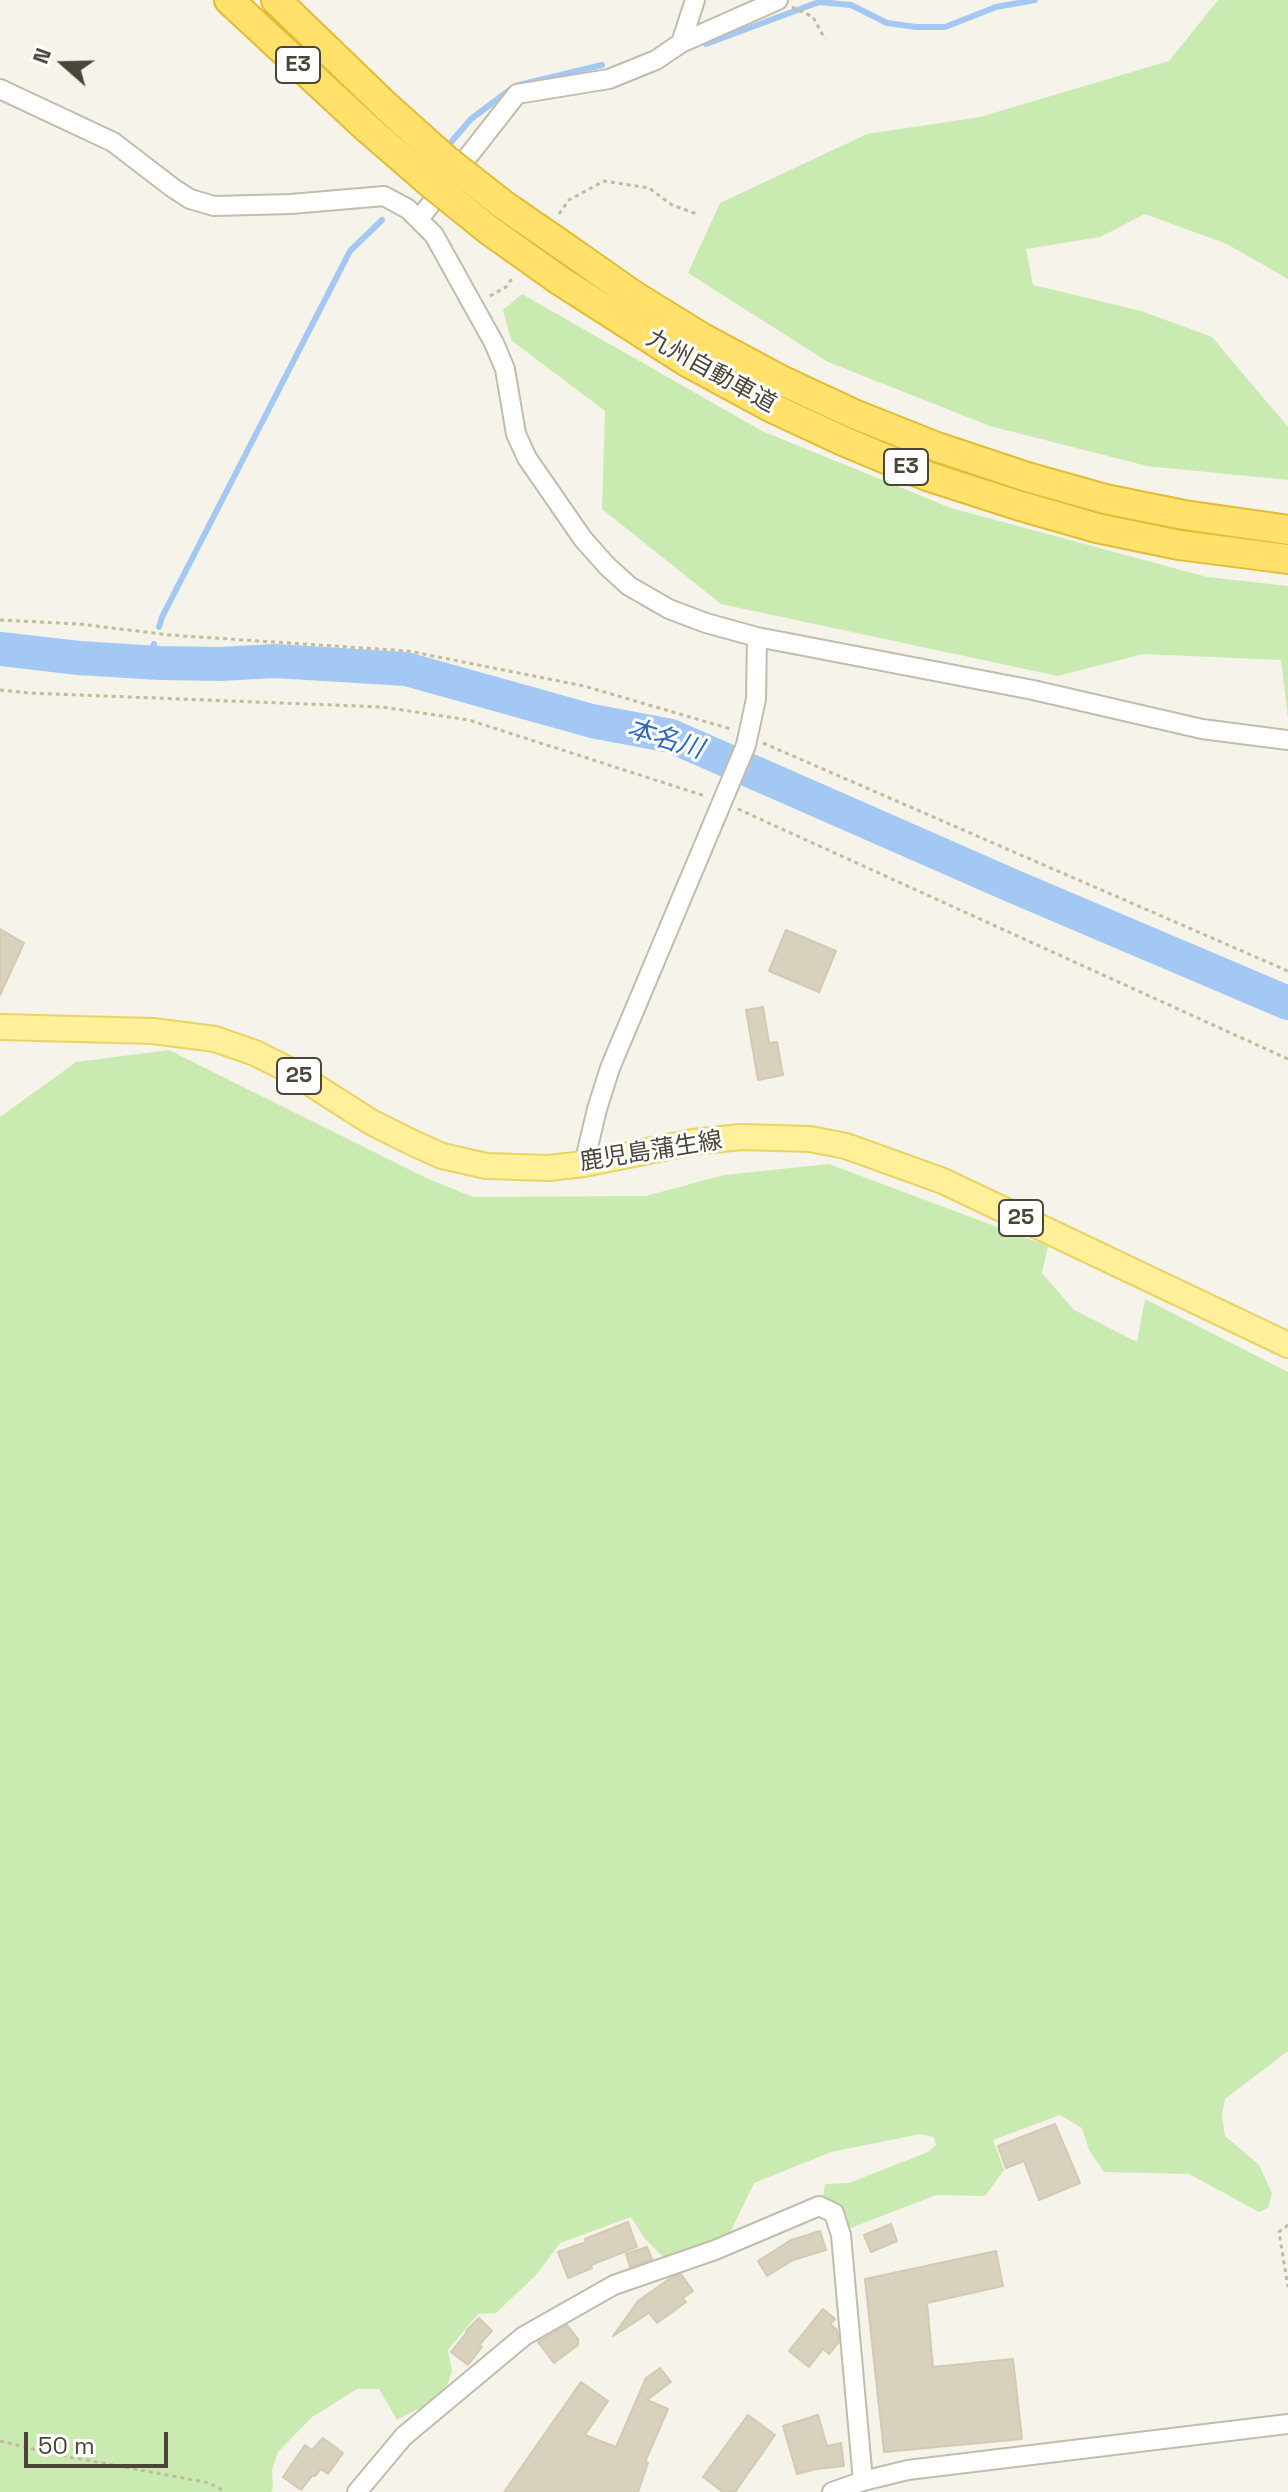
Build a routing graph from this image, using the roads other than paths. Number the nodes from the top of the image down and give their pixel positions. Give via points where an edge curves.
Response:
1 (229, 0) edge
2 (276, 0) edge
3 (695, 0) edge
4 (778, 0) edge
5 (681, 43) junction
6 (0, 89) edge
7 (419, 219) junction
8 (1288, 530) edge
9 (1288, 559) edge
10 (757, 637) junction
11 (1288, 740) edge
12 (0, 1027) edge
13 (584, 1164) junction
14 (1288, 1345) edge
15 (1288, 2424) edge
16 (863, 2481) junction
17 (357, 2492) edge
18 (832, 2492) edge

1 - 9 highway, 九州自動車道 / E3, bridge via 368,129 490,231 687,362 770,407 927,476 1017,505 1179,545
2 - 8 highway, 九州自動車道 / E3, bridge via 387,107 505,206 633,295 769,374 854,414 1027,477 1105,499
3 - 5 street
4 - 5 street
5 - 7 street via 656,60 609,79 517,94
6 - 7 street via 113,142 190,199 214,206 384,196
7 - 10 street via 434,235 494,343 527,458 583,539 629,586 669,609
10 - 11 street via 1202,729
10 - 13 street via 756,699 747,741 610,1068
12 - 13 main road, 鹿児島蒲生線 / 25 via 153,1031 215,1039 291,1071 371,1122 442,1156 486,1166
13 - 14 main road, 鹿児島蒲生線 / 25 via 741,1137 846,1146 943,1181
15 - 16 street via 908,2470
16 - 17 street via 841,2235 834,2213 819,2206 614,2285 524,2336 404,2436
16 - 18 street

